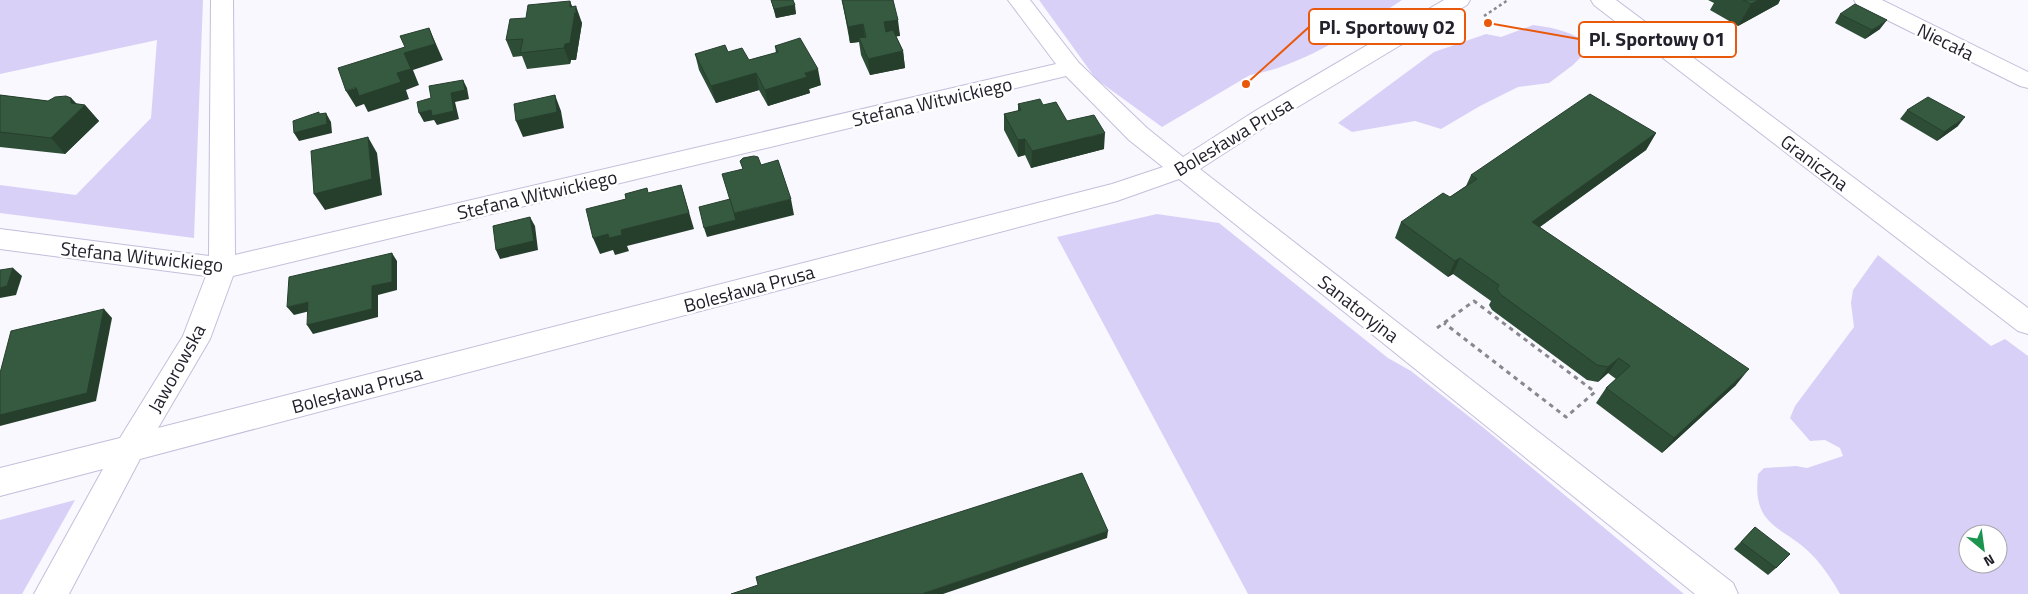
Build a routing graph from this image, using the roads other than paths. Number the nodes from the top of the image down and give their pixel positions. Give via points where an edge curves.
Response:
1 (222, 0) edge
2 (1019, 0) edge
3 (1459, 0) edge
4 (1602, 0) edge
5 (1865, 0) edge
6 (1071, 68) junction
7 (2028, 81) edge
8 (1182, 169) junction
9 (0, 239) edge
10 (222, 268) junction
11 (2028, 323) edge
12 (130, 448) junction
13 (0, 482) edge
14 (51, 594) edge
15 (1721, 594) edge

1 - 10 street, Jaworowska
2 - 6 street, Sanatoryjna
3 - 8 street, Bolesława Prusa
4 - 11 street, Graniczna
5 - 7 street, Niecała
6 - 8 street, Sanatoryjna via 1138,134
6 - 10 street, Stefana Witwickiego
8 - 12 street, Bolesława Prusa via 1117,192
8 - 15 street, Sanatoryjna
9 - 10 street, Stefana Witwickiego
10 - 12 street, Jaworowska via 196,339
12 - 13 street, Bolesława Prusa
12 - 14 street, Jaworowska

